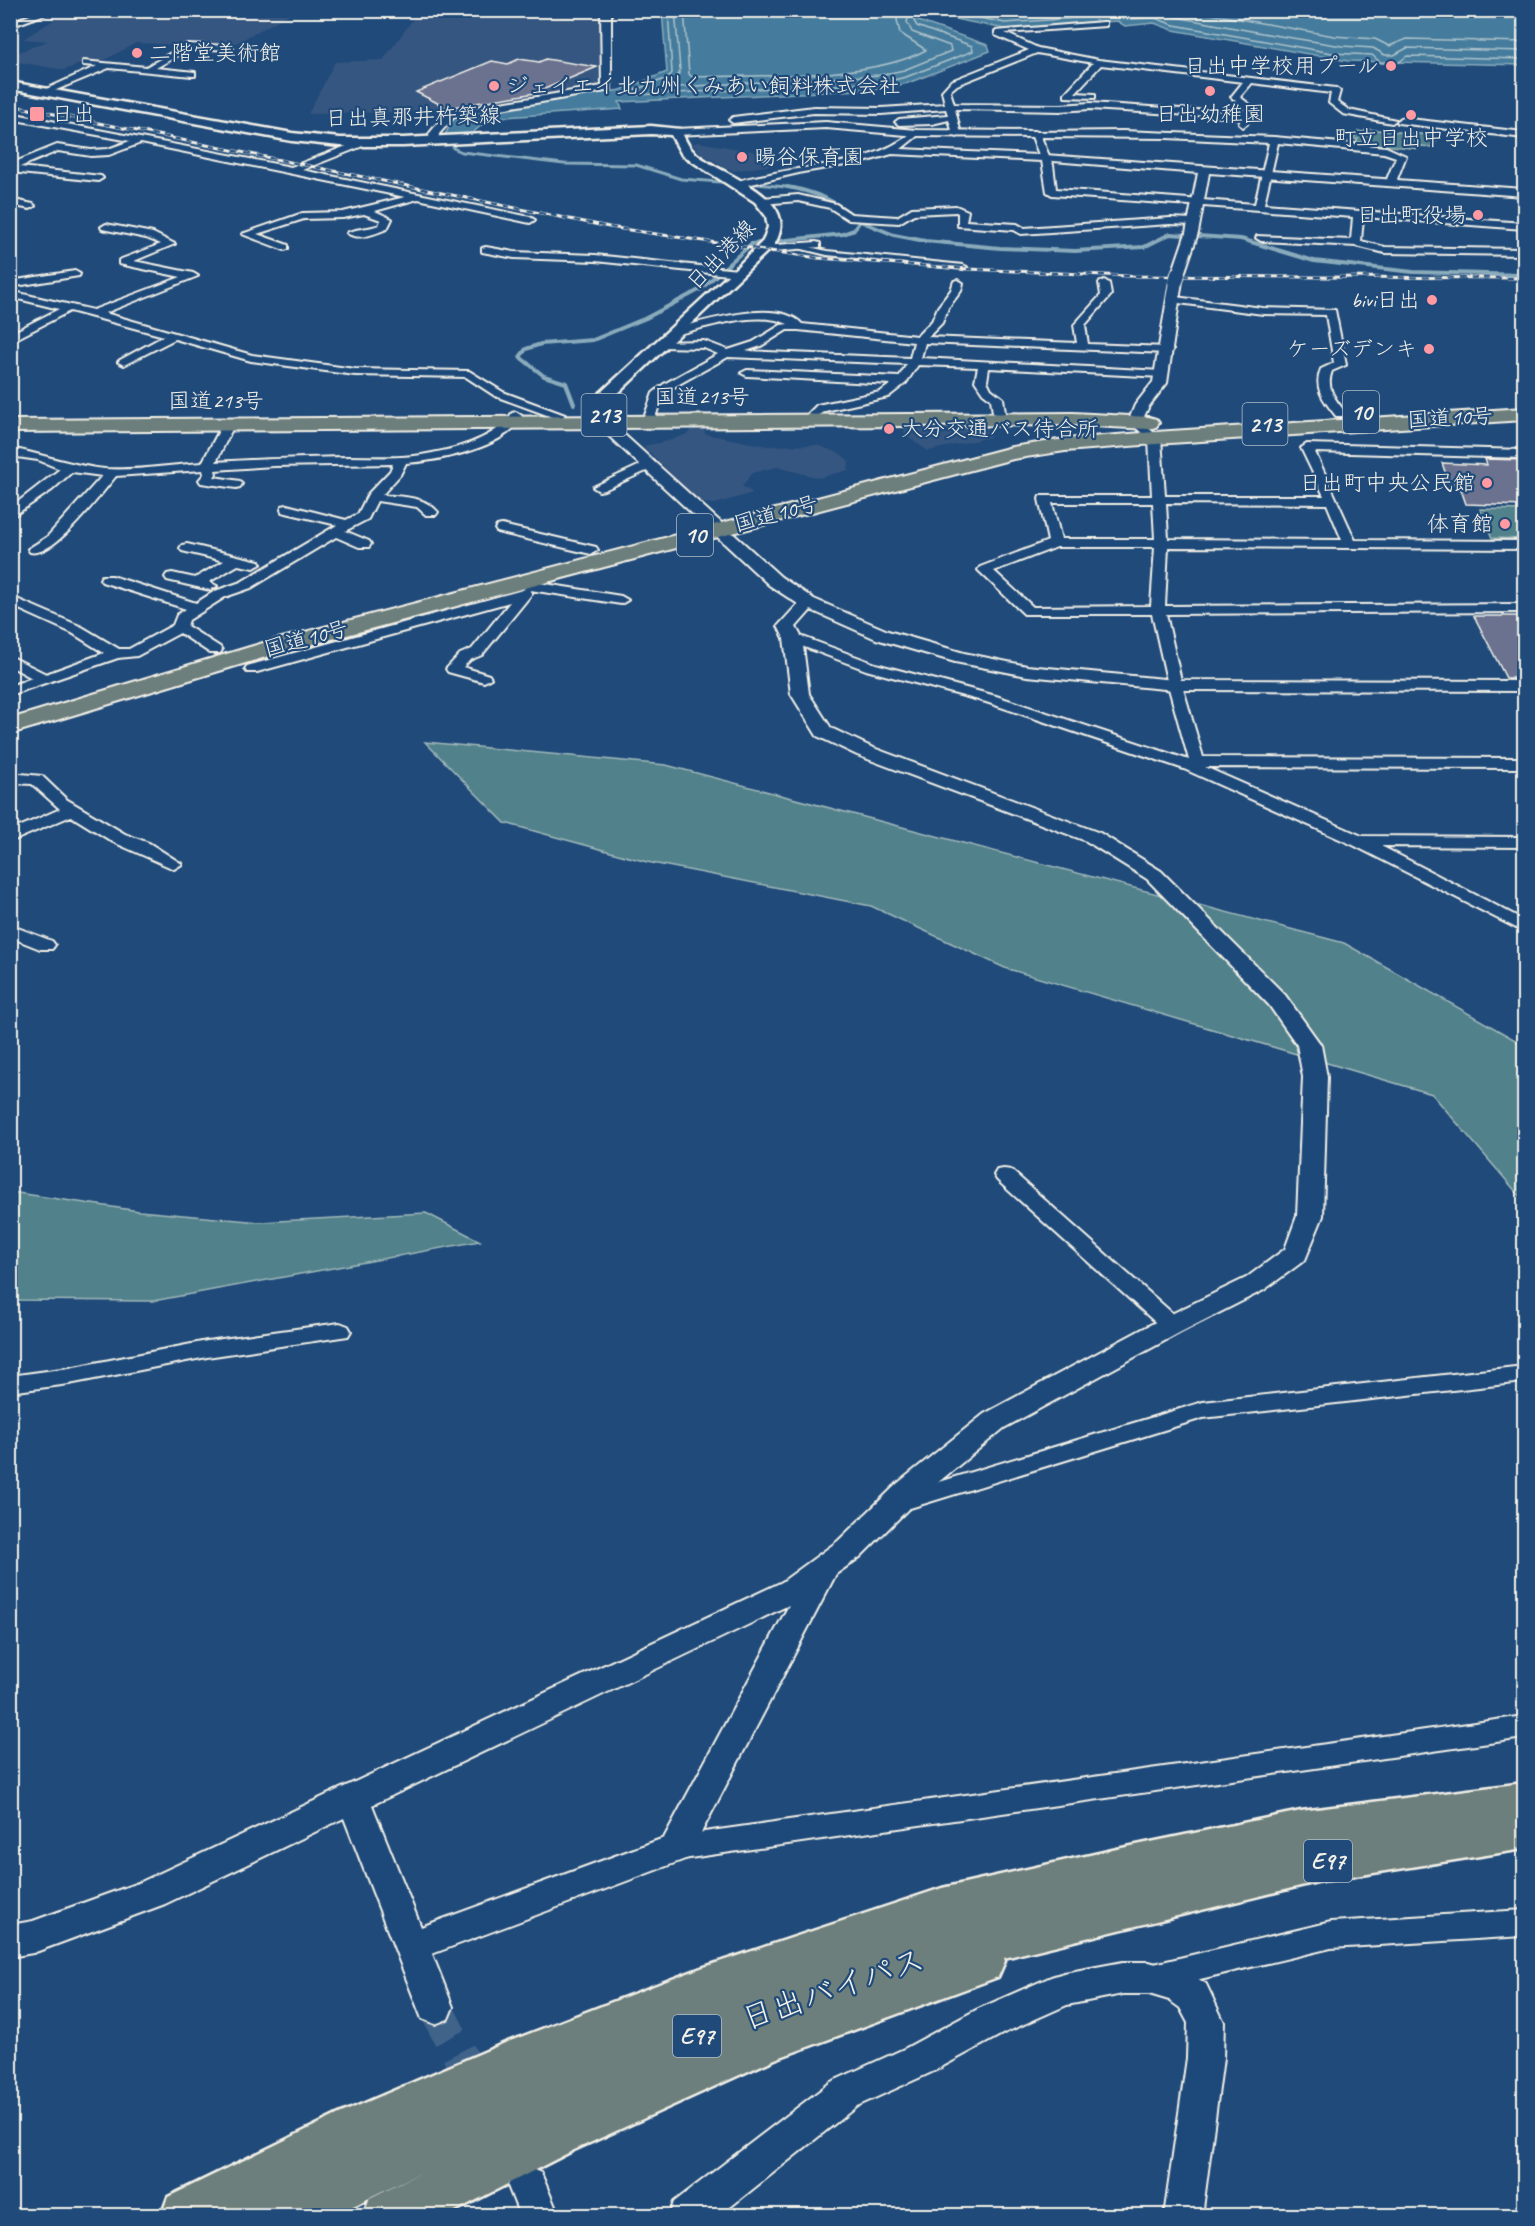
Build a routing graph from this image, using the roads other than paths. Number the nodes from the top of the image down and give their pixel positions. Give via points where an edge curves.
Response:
1 (53, 10) edge
2 (606, 10) edge
3 (1103, 24) dead end
4 (10, 25) edge
5 (229, 48) dead end
6 (1036, 51) junction
7 (87, 63) dead end
8 (1099, 63) junction
9 (108, 65) junction
10 (148, 69) junction
11 (192, 74) dead end
12 (1249, 81) junction
13 (10, 85) edge
14 (46, 91) junction
15 (1247, 105) junction
16 (948, 106) junction
17 (10, 116) edge
18 (1244, 116) junction
19 (953, 117) junction
20 (676, 132) junction
21 (917, 133) junction
22 (957, 134) junction
23 (1035, 134) junction
24 (1524, 135) edge
25 (1241, 138) junction
26 (1274, 140) junction
27 (140, 141) junction
28 (434, 141) junction
29 (365, 142) junction
30 (893, 151) junction
31 (1045, 159) junction
32 (10, 169) edge
33 (1204, 169) junction
34 (292, 170) junction
35 (1268, 174) junction
36 (98, 178) dead end
37 (1395, 183) junction
38 (747, 190) junction
39 (1524, 193) edge
40 (419, 196) junction
41 (1129, 197) junction
42 (1198, 201) junction
43 (10, 202) edge
44 (30, 206) dead end
45 (1259, 206) junction
46 (948, 210) dead end
47 (365, 211) junction
48 (1358, 213) junction
49 (1127, 218) junction
50 (530, 220) dead end
51 (900, 220) junction
52 (951, 221) dead end
53 (1194, 222) junction
54 (914, 223) dead end
55 (1524, 226) edge
56 (106, 227) dead end
57 (351, 233) dead end
58 (1261, 238) dead end
59 (1356, 243) junction
60 (816, 245) dead end
61 (796, 246) junction
62 (284, 248) dead end
63 (763, 249) junction
64 (486, 250) dead end
65 (1524, 252) edge
66 (963, 267) dead end
67 (738, 273) junction
68 (75, 274) dead end
69 (959, 281) dead end
70 (10, 284) edge
71 (1104, 284) dead end
72 (10, 294) edge
73 (1175, 300) junction
74 (68, 308) junction
75 (93, 314) junction
76 (798, 327) junction
77 (674, 332) junction
78 (174, 335) junction
79 (10, 339) edge
80 (921, 340) junction
81 (662, 344) junction
82 (1083, 346) junction
83 (1167, 350) junction
84 (726, 354) junction
85 (124, 362) dead end
86 (823, 367) dead end
87 (982, 370) junction
88 (908, 371) junction
89 (747, 373) dead end
90 (1162, 374) junction
91 (1075, 379) dead end
92 (1524, 406) edge
93 (1340, 413) junction
94 (814, 414) junction
95 (1524, 414) edge
96 (559, 415) junction
97 (651, 415) junction
98 (994, 416) junction
99 (1162, 416) dead end
100 (1136, 418) junction
101 (10, 419) edge
102 (514, 419) junction
103 (600, 419) junction
104 (1395, 422) junction
105 (228, 425) junction
106 (10, 426) edge
107 (1155, 438) junction
108 (992, 444) junction
109 (10, 452) edge
110 (1524, 454) edge
111 (401, 460) junction
112 (207, 465) junction
113 (649, 465) junction
114 (69, 468) junction
115 (113, 472) junction
116 (236, 484) dead end
117 (599, 487) dead end
118 (373, 497) junction
119 (1158, 500) junction
120 (1332, 500) junction
121 (287, 509) dead end
122 (431, 512) dead end
123 (10, 513) edge
124 (348, 524) junction
125 (714, 524) junction
126 (502, 529) dead end
127 (335, 532) junction
128 (1162, 542) junction
129 (1055, 543) junction
130 (364, 544) dead end
131 (1350, 544) junction
132 (1524, 545) edge
133 (187, 548) dead end
134 (35, 549) dead end
135 (591, 550) junction
136 (236, 560) junction
137 (254, 564) dead end
138 (172, 578) dead end
139 (107, 579) dead end
140 (197, 583) junction
141 (525, 587) junction
142 (220, 594) junction
143 (10, 600) edge
144 (621, 600) dead end
145 (808, 603) junction
146 (197, 608) junction
147 (1524, 609) edge
148 (1158, 612) junction
149 (180, 627) junction
150 (793, 638) junction
151 (215, 650) junction
152 (116, 654) junction
153 (10, 660) edge
154 (252, 669) dead end
155 (43, 678) junction
156 (484, 678) dead end
157 (1175, 685) junction
158 (1524, 686) edge
159 (10, 691) edge
160 (10, 713) edge
161 (10, 728) edge
162 (1524, 763) edge
163 (1194, 764) junction
164 (10, 777) edge
165 (73, 809) junction
166 (10, 837) edge
167 (1359, 841) junction
168 (1524, 842) edge
169 (174, 864) dead end
170 (1524, 927) edge
171 (10, 930) edge
172 (46, 945) dead end
173 (1004, 1175) dead end
174 (1172, 1325) junction
175 (340, 1331) dead end
176 (1524, 1374) edge
177 (10, 1384) edge
178 (894, 1504) junction
179 (826, 1566) junction
180 (1524, 1727) edge
181 (354, 1800) junction
182 (1524, 1802) edge
183 (1524, 1829) edge
184 (676, 1848) junction
185 (1135, 1905) junction
186 (1524, 1923) edge
187 (10, 1941) edge
188 (411, 1946) junction
189 (1149, 1978) junction
190 (435, 2007) tunnel mouth
191 (187, 2216) edge
192 (277, 2216) edge
193 (389, 2216) edge
194 (688, 2216) edge
195 (1183, 2216) edge

1 - 4 street
2 - 28 street via 607,88 451,114 434,134
3 - 6 street via 998,33
5 - 10 street via 190,46
6 - 8 street
6 - 16 street via 954,84 946,90
7 - 9 street
8 - 12 street
8 - 15 street via 1068,94
9 - 10 street
9 - 14 street
10 - 11 street
12 - 15 street via 1235,97
12 - 24 street via 1336,91 1333,103 1346,112
13 - 14 main road, 日出真那井杵築線
14 - 29 main road, 日出真那井杵築線 via 292,137
15 - 18 street
16 - 18 street via 1090,106
16 - 19 street
16 - 19 street via 814,110 731,123 797,119 889,123
17 - 27 street
18 - 25 street
19 - 22 street
20 - 21 street via 826,125
20 - 28 main road, 日出真那井杵築線
20 - 38 main road, 日出港線 via 686,152
21 - 22 street
21 - 30 street
22 - 23 street
23 - 25 street
23 - 31 street
25 - 26 street
26 - 35 street
26 - 37 street via 1394,152 1401,156 1392,179
27 - 32 street via 108,154 57,148
27 - 34 street
28 - 29 main road, 日出真那井杵築線
29 - 34 street
30 - 31 street
30 - 38 street
31 - 33 street
31 - 41 street via 1052,192
32 - 36 street
33 - 35 street
33 - 42 street
34 - 40 street
35 - 37 street
35 - 45 street
37 - 39 street
38 - 51 street via 832,206 849,217
38 - 63 main road, 日出港線 via 773,215 775,227
40 - 47 street
40 - 50 street
41 - 42 street
41 - 49 street
42 - 45 street
42 - 53 street
43 - 44 street
45 - 48 street
46 - 52 street via 953,213
47 - 57 street via 387,219 383,227
47 - 62 street via 303,216 247,234
48 - 55 street
48 - 59 street
49 - 51 street via 1021,231 961,224 963,211 956,209 912,211
49 - 53 street
51 - 54 street
53 - 73 street via 1177,277
56 - 75 street via 149,235 170,244 123,262 193,276
58 - 59 street
59 - 65 street via 1385,250
60 - 61 street
61 - 63 street
61 - 66 street
63 - 67 main road, 日出港線
64 - 67 street
67 - 77 main road, 日出港線
68 - 70 street
69 - 80 street via 937,323
71 - 82 street via 1106,295 1079,325
72 - 74 street
73 - 83 street
73 - 93 street via 1263,311 1331,312 1340,365 1327,369 1322,385
74 - 75 street
74 - 79 street
75 - 78 street
76 - 77 street via 796,322 754,316
76 - 80 street
76 - 84 street via 784,327 757,344
77 - 81 main road, 日出港線
78 - 85 street
78 - 96 street via 282,363 366,373 469,374 499,394
80 - 82 street
80 - 88 street
81 - 84 street via 712,346
81 - 103 main road, 日出港線 via 605,397
82 - 83 street
83 - 90 street
84 - 88 street
84 - 97 street via 668,386 657,395
86 - 88 street
87 - 88 street
87 - 90 street
87 - 91 street
87 - 98 street via 981,381 997,398
88 - 89 street
88 - 94 street via 884,395 821,408
90 - 100 street
92 - 93 highway, 国道10号 / 10
93 - 100 highway, 国道10号 / 10
94 - 97 highway, 国道213号 / 213
94 - 98 highway, 国道213号 / 213
95 - 104 highway, 国道10号 / 10
96 - 102 highway, 国道213号 / 213
96 - 103 highway, 国道213号 / 213
97 - 103 highway, 国道213号 / 213
98 - 100 highway, 国道213号 / 213
98 - 103 highway, 国道213号 / 213
98 - 108 highway via 1004,434
99 - 100 highway, 国道213号 / 213
100 - 104 highway, 国道213号 / 213 via 1220,426
100 - 107 street
100 - 108 highway, 国道10号 / 10
101 - 102 highway, 国道213号 / 213
102 - 103 highway, 国道213号 / 213
102 - 105 highway, 国道213号 / 213
102 - 111 street via 485,441 428,458
103 - 113 street
104 - 107 highway, 国道10号 / 10
105 - 106 highway, 国道213号 / 213
105 - 112 street via 217,454
107 - 119 street
107 - 125 highway, 国道10号 / 10 via 1012,453
108 - 125 highway, 国道10号 / 10 via 933,457
109 - 114 street via 41,457
110 - 120 street via 1307,448
111 - 112 street
111 - 118 street via 396,472
112 - 115 street
112 - 116 street via 210,474 205,480
113 - 117 street
113 - 125 street
114 - 115 street
114 - 123 street
115 - 134 street via 52,540
118 - 122 street via 421,504
118 - 124 street via 363,516
119 - 120 street
119 - 128 street
119 - 129 street via 1045,499
120 - 131 street
121 - 124 street
124 - 127 street
125 - 135 highway, 国道10号 / 10
125 - 141 highway, 国道10号 / 10
125 - 145 street via 775,581
126 - 135 street
127 - 130 street
127 - 142 street via 246,585
128 - 129 street
128 - 131 street
128 - 148 street
129 - 148 street via 985,570 1029,611
131 - 132 street
133 - 136 street
135 - 151 highway, 国道10号 / 10
136 - 137 street
136 - 140 street
138 - 140 street
139 - 146 street
140 - 142 street via 219,588
141 - 144 street
141 - 154 street
141 - 156 street via 477,652 453,669
141 - 161 highway, 国道10号 / 10 via 166,678
142 - 146 street
143 - 152 street via 76,630
145 - 150 street via 787,626
145 - 157 street via 882,635 961,658 1027,671
146 - 149 street via 182,618
147 - 148 street
148 - 157 street
149 - 151 street
149 - 152 street via 132,652
150 - 163 street via 871,667 1001,702
150 - 174 street via 800,694 824,732 864,751 1093,837 1120,852 1154,875 1277,1000 1309,1045 1316,1077 1310,1216 1296,1254 1255,1284
151 - 160 highway, 国道10号 / 10
152 - 155 street
153 - 155 street
155 - 159 street
157 - 158 street
157 - 163 street
162 - 163 street
163 - 167 street
164 - 165 street via 36,779
165 - 166 street
165 - 169 street
167 - 168 street
167 - 170 street
171 - 172 street
173 - 174 street
174 - 178 street via 994,1421
175 - 177 street via 207,1349
176 - 178 street via 1203,1410
178 - 179 street via 849,1550
179 - 181 street via 793,1590
179 - 184 street
180 - 184 street
181 - 187 street via 153,1893 33,1937
181 - 188 street
182 - 191 highway via 1300,1832 942,1909 701,1990 523,2060 357,2132
183 - 185 highway, 日出バイパス / E97 via 1317,1863
184 - 188 street
185 - 192 highway, 日出バイパス / E97 via 924,1956 749,2016 539,2095 373,2167
185 - 193 highway, 日出バイパス / E97 via 761,2042 556,2132
186 - 189 street via 1331,1935
188 - 190 street
189 - 194 street via 1123,1978 1065,1989 844,2094
189 - 195 street via 1178,1986 1193,1996 1206,2022 1205,2058

